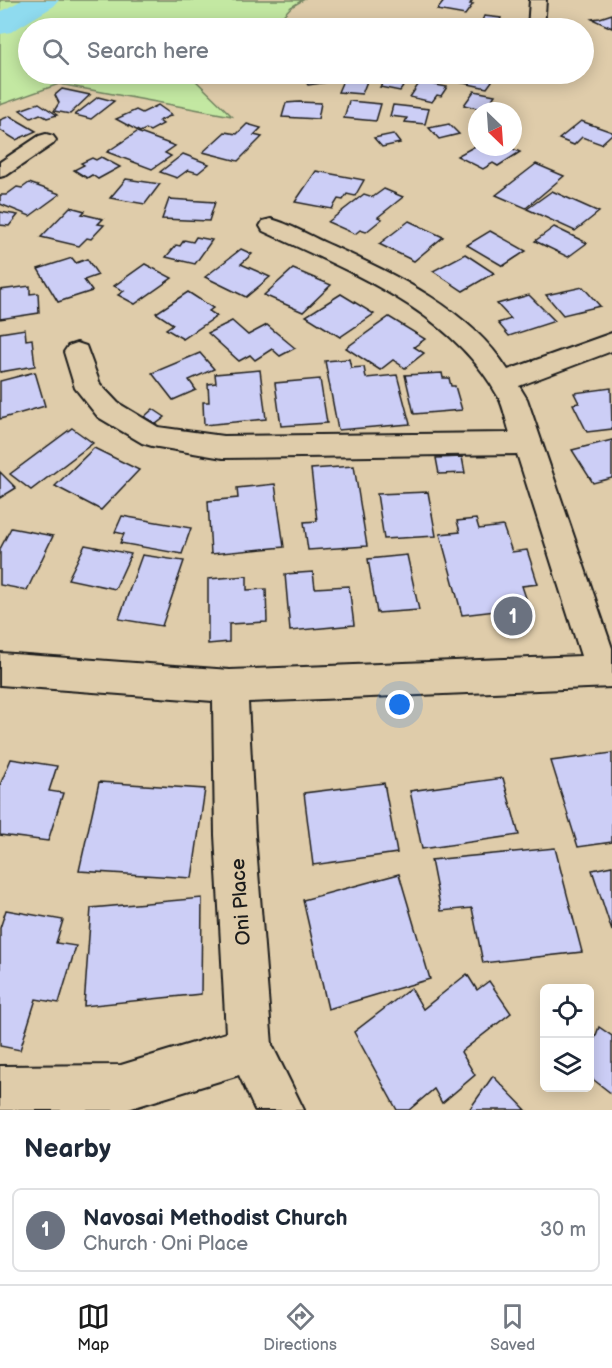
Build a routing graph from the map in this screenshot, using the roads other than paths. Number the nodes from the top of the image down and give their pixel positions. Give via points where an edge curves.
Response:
1 (538, 0) edge
2 (537, 18) edge
3 (46, 141) dead end
4 (0, 171) edge
5 (271, 226) dead end
6 (612, 342) edge
7 (77, 352) dead end
8 (504, 381) junction
9 (527, 443) junction
10 (0, 669) edge
11 (608, 671) edge
12 (230, 686) junction
13 (250, 1049) junction
14 (0, 1089) edge
15 (280, 1110) edge

1 - 2 street
3 - 4 street
5 - 8 street via 415,297 484,355
6 - 8 street
7 - 9 street via 88,388 108,410 152,436 223,447
8 - 9 street
9 - 11 street
10 - 12 street
11 - 12 street
12 - 13 street, Oni Place via 235,835
13 - 14 street via 121,1088
13 - 15 street, Oni Place

